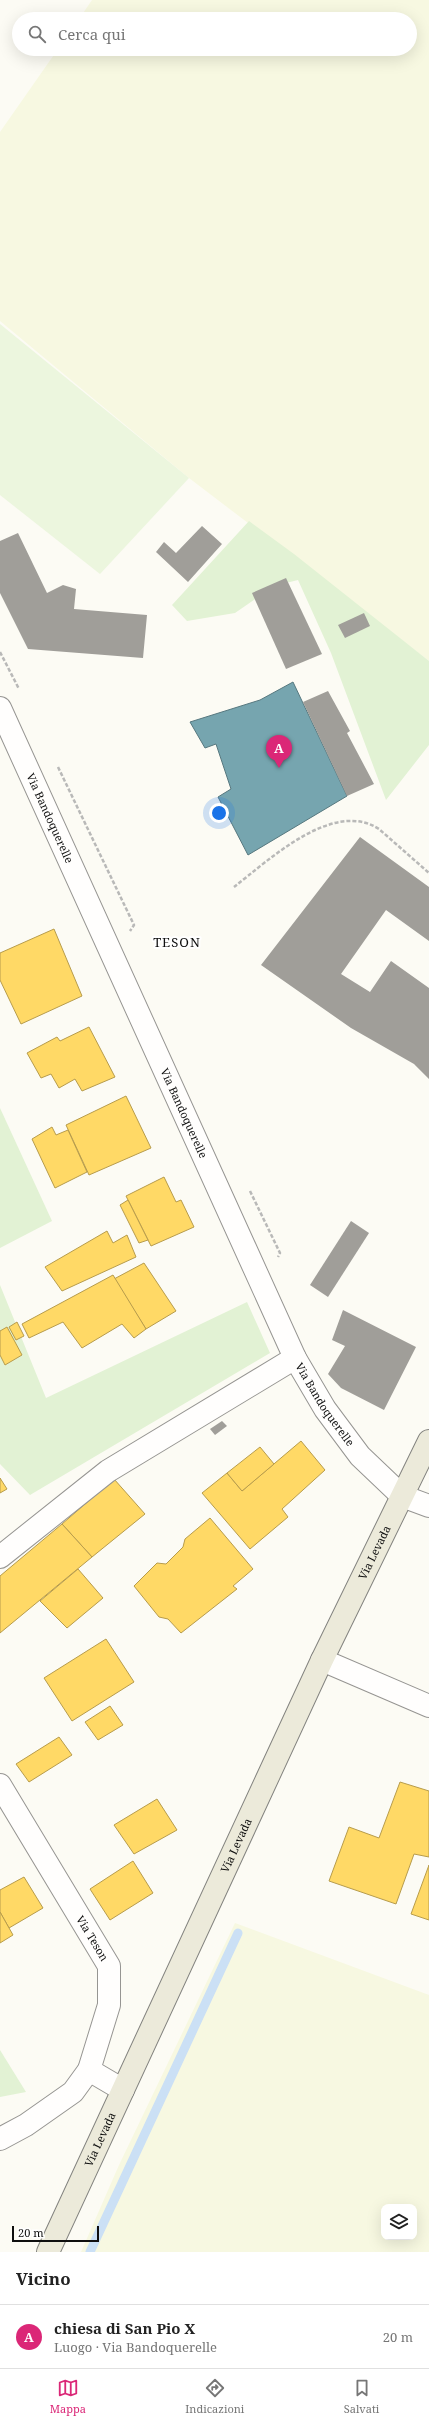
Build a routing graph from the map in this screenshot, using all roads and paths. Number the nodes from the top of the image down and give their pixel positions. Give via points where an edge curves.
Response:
1 (0, 708) edge
2 (429, 873) edge
3 (234, 887) dead end
4 (295, 1358) junction
5 (429, 1441) edge
6 (402, 1496) junction
7 (429, 1506) edge
8 (0, 1557) edge
9 (322, 1660) junction
10 (429, 1706) edge
11 (0, 1786) edge
12 (89, 2070) junction
13 (123, 2090) junction
14 (0, 2139) edge
15 (48, 2252) edge

1 - 4 street, Via Bandoquerelle
2 - 3 path via 380,829 371,823 356,820 325,825 296,840
4 - 6 street, Via Bandoquerelle via 325,1409 360,1456
4 - 8 street via 108,1471
5 - 6 main road, Via Levada
6 - 7 street
6 - 9 main road, Via Levada
9 - 10 street
9 - 13 main road, Via Levada
11 - 12 street, Via Teson via 109,1966 109,2005
12 - 13 street
12 - 14 street, Via Teson via 73,2092 26,2125
13 - 15 main road, Via Levada

